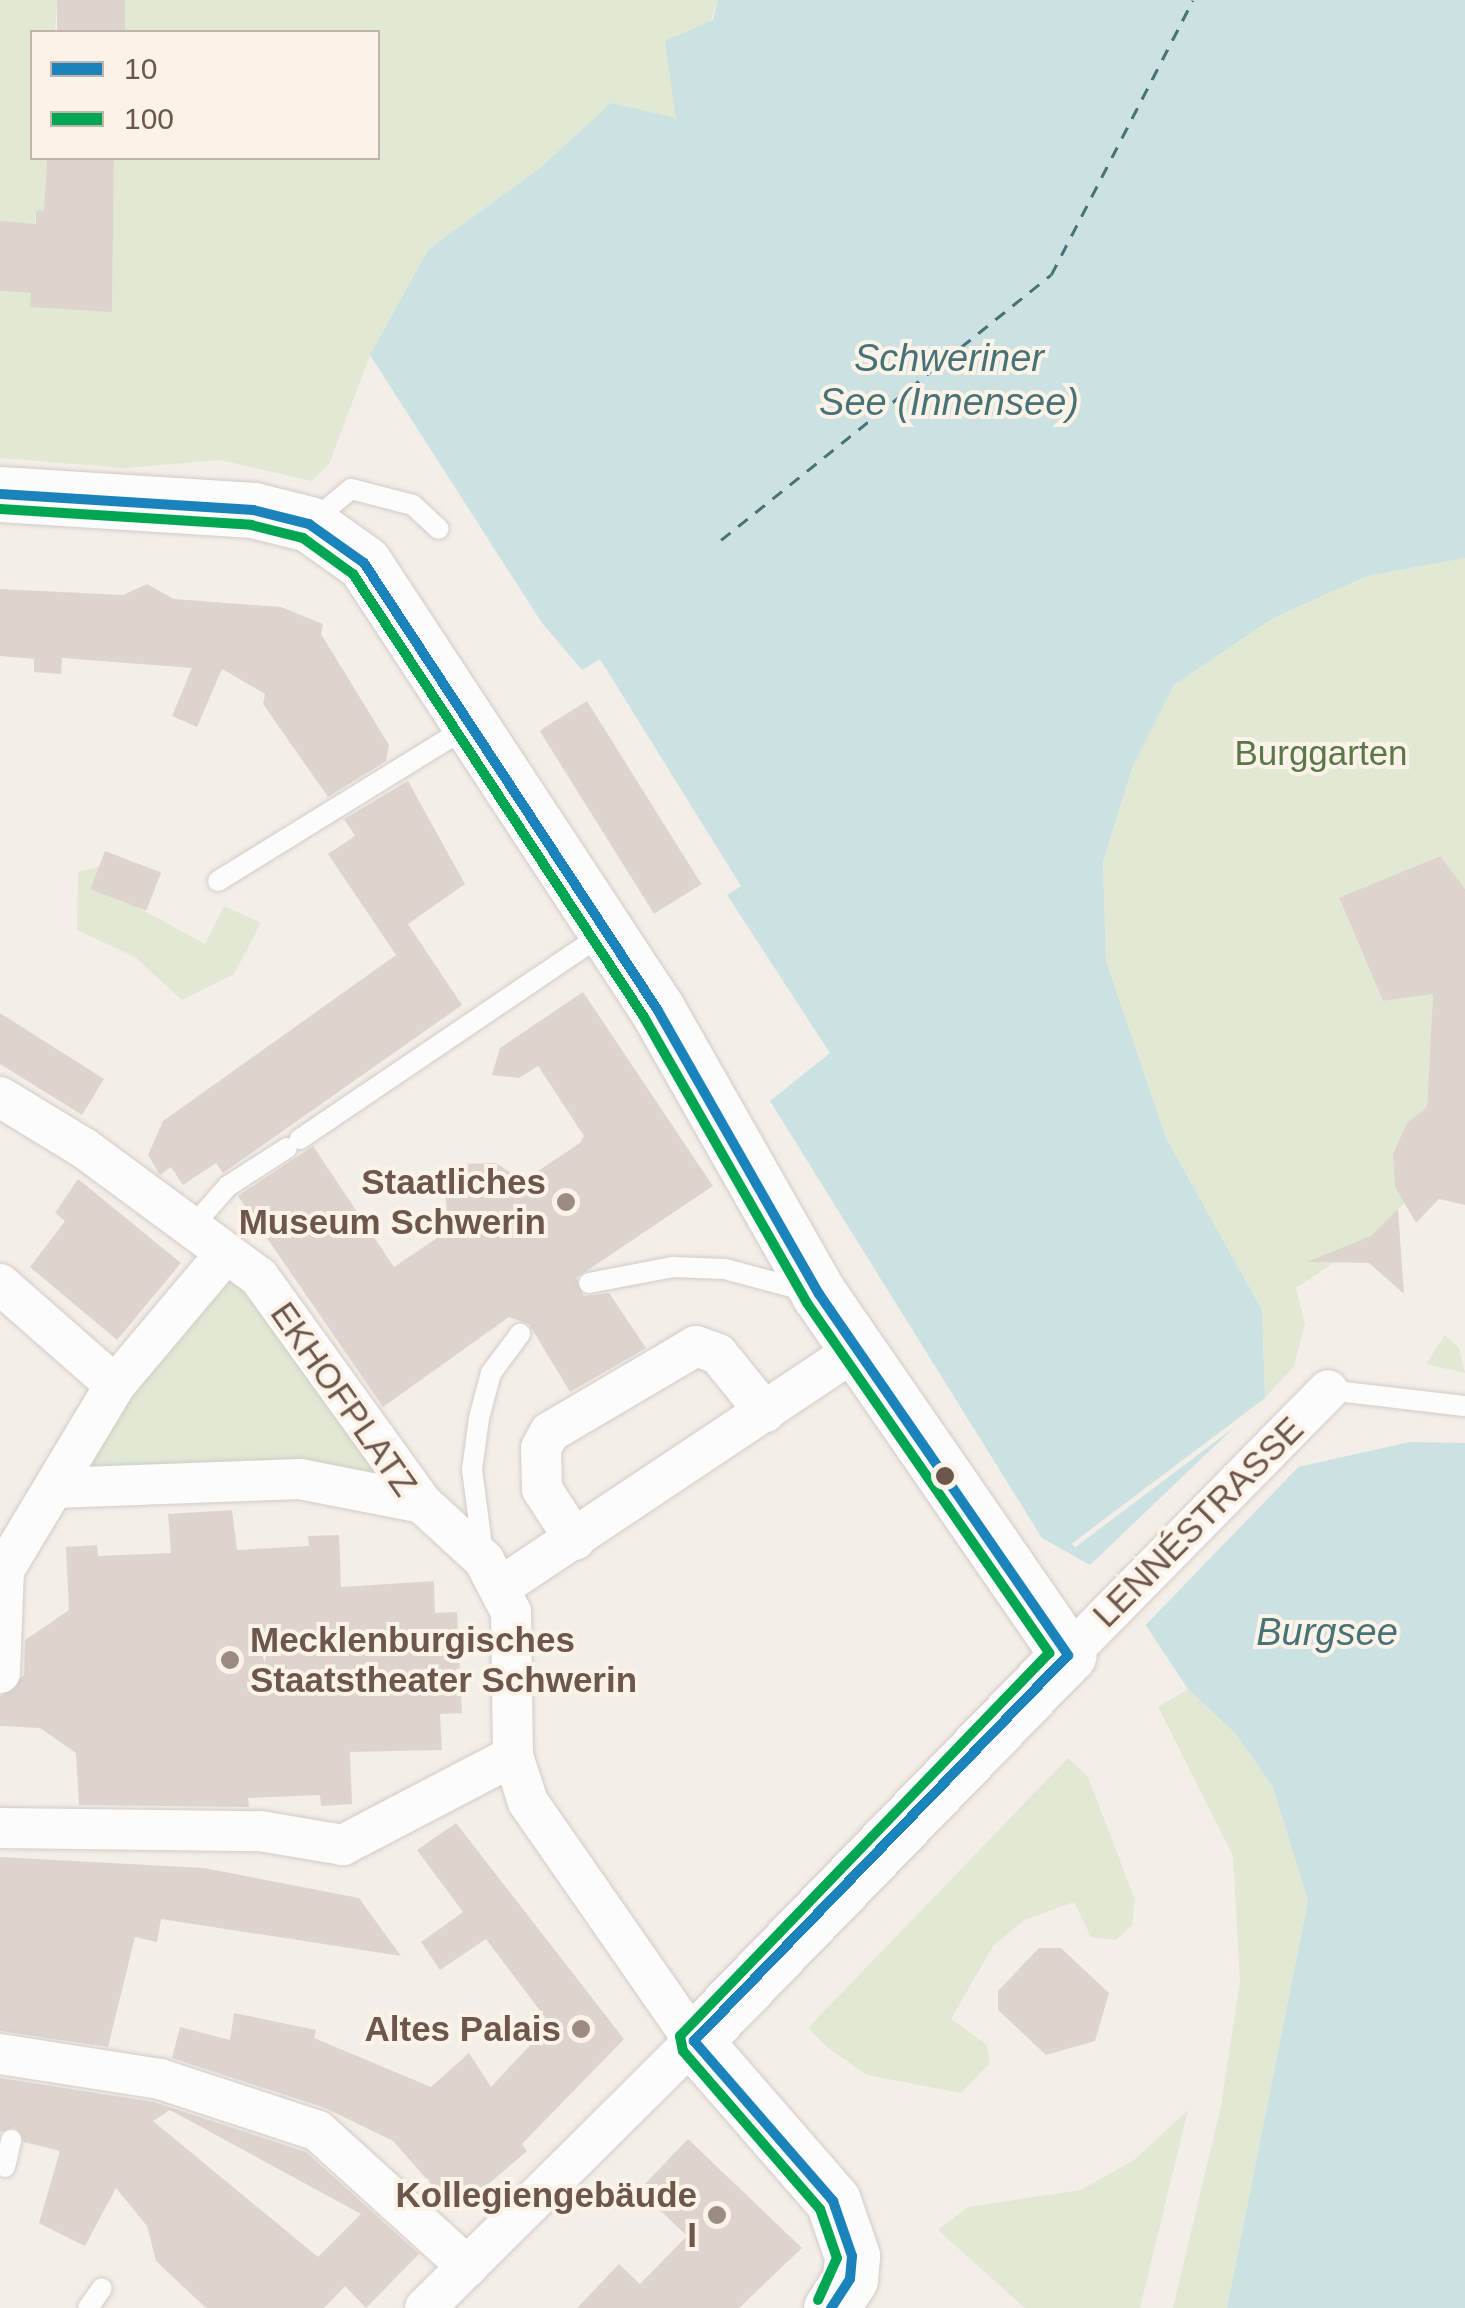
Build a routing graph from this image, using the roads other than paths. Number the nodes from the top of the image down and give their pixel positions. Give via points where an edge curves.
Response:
1 (0, 494) edge
2 (309, 524) junction
3 (439, 529) dead end
4 (470, 725) junction
5 (218, 881) dead end
6 (606, 932) junction
7 (0, 1097) edge
8 (192, 1227) junction
9 (226, 1253) junction
10 (589, 1283) dead end
11 (0, 1284) edge
12 (819, 1294) junction
13 (520, 1334) dead end
14 (857, 1349) junction
15 (115, 1385) junction
16 (1328, 1390) joint
17 (1465, 1406) edge
18 (765, 1412) junction
19 (55, 1488) junction
20 (422, 1503) junction
21 (575, 1540) junction
22 (492, 1574) junction
23 (1068, 1655) junction
24 (0, 1673) edge
25 (512, 1756) junction
26 (0, 1828) edge
27 (694, 2041) junction
28 (20, 2064) edge
29 (11, 2140) dead end
30 (5, 2168) dead end
31 (468, 2267) junction
32 (102, 2288) dead end
33 (88, 2308) edge
34 (425, 2308) edge
35 (831, 2308) edge

1 - 2 street via 253,510
2 - 3 lane via 351,489 413,505
2 - 4 street via 364,563
4 - 5 lane
4 - 6 street
6 - 8 lane via 228,1186
6 - 12 street
7 - 8 street, EKHOFPLATZ
8 - 9 street, EKHOFPLATZ
9 - 15 street
9 - 20 street, EKHOFPLATZ via 259,1278
10 - 12 lane via 690,1268
11 - 15 street
12 - 14 street
13 - 22 lane via 491,1374 472,1470
14 - 18 street
14 - 23 street
15 - 19 street
16 - 17 lane
16 - 23 street, LENNÉSTRASSE
18 - 21 street
18 - 21 street via 718,1354 696,1346 550,1432 541,1448 542,1488
19 - 20 street, EKHOFPLATZ via 300,1480
19 - 24 street via 4,1570
20 - 22 street
21 - 22 street
22 - 25 street via 511,1612
23 - 27 street
25 - 26 street via 343,1845 260,1831
25 - 27 street via 528,1802
27 - 31 street
27 - 35 street via 832,2201 852,2256 850,2280
28 - 31 street via 160,2079 318,2131
29 - 30 lane
31 - 34 street
32 - 33 lane

